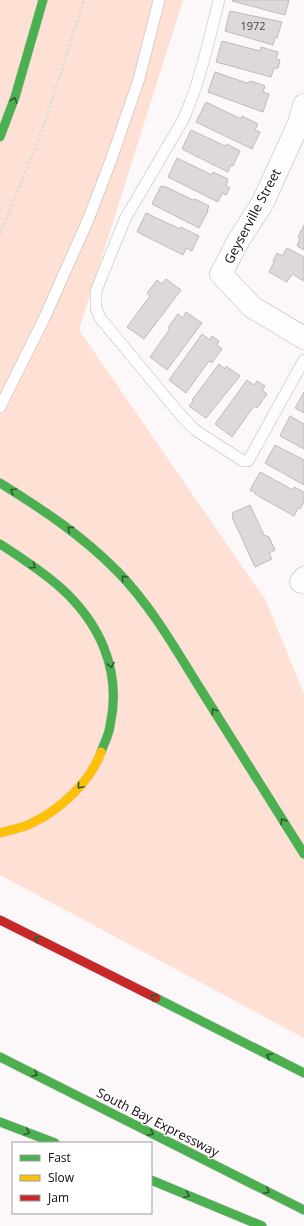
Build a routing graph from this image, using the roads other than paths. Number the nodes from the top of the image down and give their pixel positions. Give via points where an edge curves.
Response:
1 (43, 0) edge
2 (159, 0) edge
3 (220, 0) edge
4 (304, 104) edge
5 (0, 137) edge
6 (304, 338) edge
7 (304, 360) edge
8 (0, 407) edge
9 (0, 483) edge
10 (0, 544) edge
11 (0, 833) edge
12 (304, 854) edge
13 (0, 920) edge
14 (0, 1057) edge
15 (304, 1074) edge
16 (0, 1122) edge
17 (52, 1142) edge
18 (152, 1180) edge
19 (304, 1210) edge
20 (262, 1226) edge

5 -> 1 main road via 15,97
2 - 8 lane via 138,79 88,220 43,321
3 - 7 lane via 189,107 118,234 96,291 96,308 100,318 195,430 243,461 248,461
4 - 6 street, Geyserville Street via 300,123 263,202 221,274 252,307
12 -> 9 main road via 167,636 136,593 119,573 80,537
10 -> 11 main road via 58,585 88,616 106,648 111,664 114,695 113,717 106,743 100,758 80,787 63,804 38,820
15 -> 13 main road
14 -> 19 main road, South Bay Expressway
16 -> 17 main road
18 -> 20 main road

